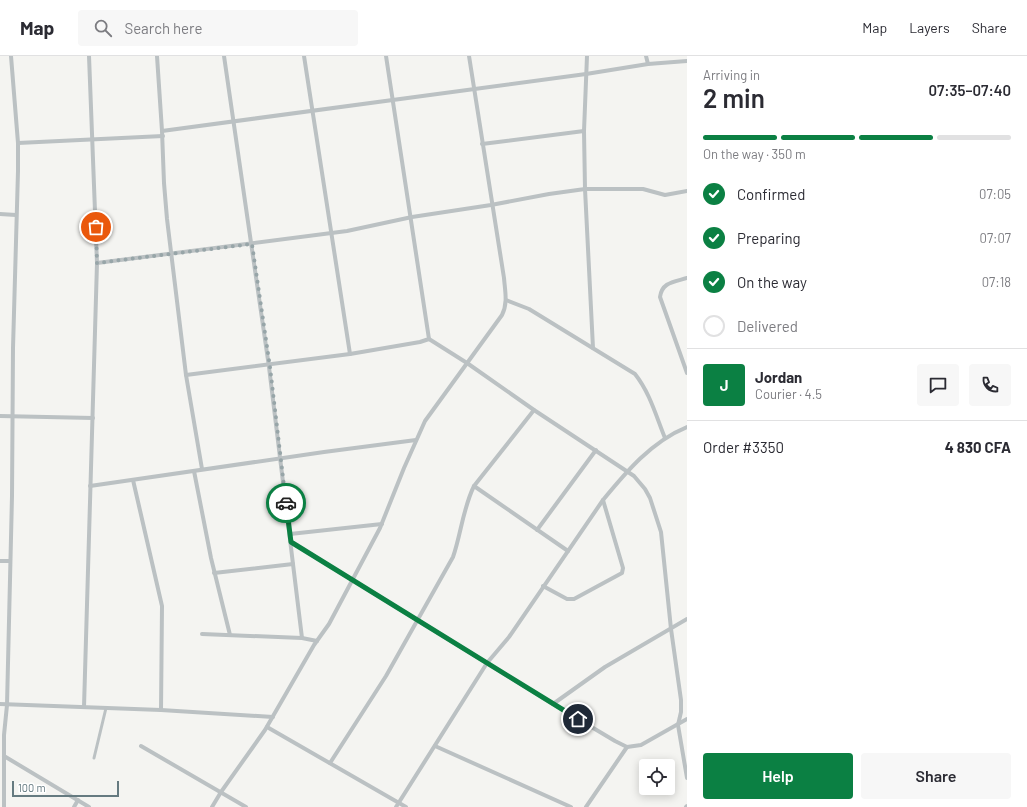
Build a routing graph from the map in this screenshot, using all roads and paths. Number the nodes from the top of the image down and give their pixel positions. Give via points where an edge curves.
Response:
1 (11, 56) edge
2 (89, 56) edge
3 (157, 56) edge
4 (224, 56) edge
5 (304, 56) edge
6 (386, 56) edge
7 (468, 56) edge
8 (587, 56) edge
9 (646, 56) edge
10 (687, 61) edge
11 (648, 64) junction
12 (586, 74) junction
13 (474, 90) junction
14 (393, 101) junction
15 (312, 112) junction
16 (233, 122) junction
17 (584, 131) junction
18 (163, 134) junction
19 (92, 139) junction
20 (18, 143) junction
21 (482, 144) junction
22 (585, 189) junction
23 (687, 191) edge
24 (491, 205) junction
25 (0, 214) edge
26 (16, 215) junction
27 (412, 217) junction
28 (331, 234) junction
29 (252, 244) junction
30 (171, 253) junction
31 (97, 263) junction
32 (687, 278) edge
33 (506, 300) junction
34 (429, 339) junction
35 (593, 348) junction
36 (350, 354) junction
37 (467, 363) junction
38 (269, 364) junction
39 (687, 373) edge
40 (186, 375) junction
41 (534, 410) junction
42 (0, 416) edge
43 (11, 416) junction
44 (93, 418) junction
45 (687, 427) edge
46 (665, 438) junction
47 (416, 440) junction
48 (596, 450) junction
49 (280, 458) junction
50 (202, 470) junction
51 (194, 471) junction
52 (628, 472) junction
53 (133, 480) junction
54 (90, 486) junction
55 (474, 486) junction
56 (603, 500) junction
57 (382, 524) junction
58 (537, 530) junction
59 (290, 534) junction
60 (291, 542) junction
61 (568, 551) junction
62 (0, 561) edge
63 (9, 561) junction
64 (293, 564) junction
65 (214, 573) junction
66 (352, 579) junction
67 (543, 586) junction
68 (417, 619) junction
69 (687, 620) edge
70 (671, 629) junction
71 (202, 634) dead end
72 (230, 635) junction
73 (302, 638) junction
74 (317, 641) junction
75 (487, 662) junction
76 (0, 704) edge
77 (553, 704) junction
78 (7, 705) junction
79 (84, 707) junction
80 (106, 708) junction
81 (162, 710) junction
82 (273, 717) junction
83 (687, 719) edge
84 (678, 725) junction
85 (267, 727) junction
86 (141, 746) dead end
87 (434, 746) junction
88 (627, 747) junction
89 (4, 756) junction
90 (94, 758) dead end
91 (330, 763) junction
92 (687, 778) edge
93 (221, 792) junction
94 (78, 800) junction
95 (399, 803) junction
96 (4, 807) edge
97 (74, 807) edge
98 (88, 807) edge
99 (212, 807) edge
100 (246, 807) edge
101 (396, 807) edge
102 (406, 807) edge
103 (571, 807) edge
104 (586, 807) edge

1 - 20 street
2 - 19 street
3 - 18 street
4 - 16 street
5 - 15 street
6 - 14 street
7 - 13 street
8 - 12 street
9 - 11 street
10 - 11 street
11 - 12 street
12 - 13 street
12 - 17 street
13 - 14 street
13 - 21 street
14 - 15 street
14 - 27 street
15 - 16 street
15 - 28 street
16 - 18 street
16 - 29 street
17 - 21 street
17 - 22 street
18 - 19 street
18 - 30 street via 164,183
19 - 20 street
19 - 31 street
20 - 26 street
21 - 24 street
22 - 23 street via 643,189 665,196
22 - 24 street
22 - 35 street
24 - 27 street
24 - 33 street
25 - 26 street
26 - 43 street
27 - 28 street
27 - 34 street
28 - 29 street
28 - 36 street
29 - 30 street
29 - 38 street
30 - 31 street
30 - 40 street
31 - 44 street
32 - 39 street via 666,284 661,290 660,297
33 - 35 street via 529,309
33 - 37 street via 502,315
34 - 36 street
34 - 37 street
35 - 46 street via 634,374 642,384
36 - 38 street
37 - 41 street
37 - 47 street via 425,421
38 - 40 street
38 - 49 street
40 - 50 street
41 - 48 street
41 - 55 street
42 - 43 street
43 - 44 street
43 - 63 street via 12,496
44 - 54 street
45 - 46 street
46 - 52 street
47 - 49 street
47 - 57 street
48 - 52 street
48 - 58 street
49 - 50 street
49 - 59 street
50 - 51 street
51 - 53 street
51 - 65 street
52 - 56 street
52 - 70 street via 645,489 659,526
53 - 54 street
53 - 81 street via 162,606
54 - 79 street
55 - 58 street
55 - 68 street via 452,557
56 - 61 street
56 - 67 street via 623,568 622,573 574,599 567,599
57 - 59 street
57 - 66 street
58 - 61 street
59 - 60 street
60 - 64 street
60 - 66 street
61 - 67 street
62 - 63 street
63 - 78 street
64 - 65 street
64 - 73 street
65 - 72 street
66 - 68 street
66 - 74 street via 329,624
67 - 75 street via 509,637
68 - 75 street
68 - 91 street via 386,676
69 - 70 street
70 - 77 street via 605,667
70 - 84 street via 681,700
71 - 72 street
72 - 73 street
73 - 74 street
74 - 82 street
75 - 77 street
75 - 87 street
76 - 78 street
77 - 88 street
78 - 79 street
78 - 89 street
79 - 80 street
80 - 81 street
80 - 90 lane
81 - 82 street
82 - 85 street
83 - 84 street
84 - 88 street via 641,745
84 - 92 street
85 - 91 street
85 - 93 street
86 - 93 street
87 - 95 street
87 - 103 street
88 - 104 street
89 - 94 street
89 - 96 street
91 - 95 street
93 - 99 street
93 - 100 street
94 - 97 street
94 - 98 street
95 - 101 street
95 - 102 street

